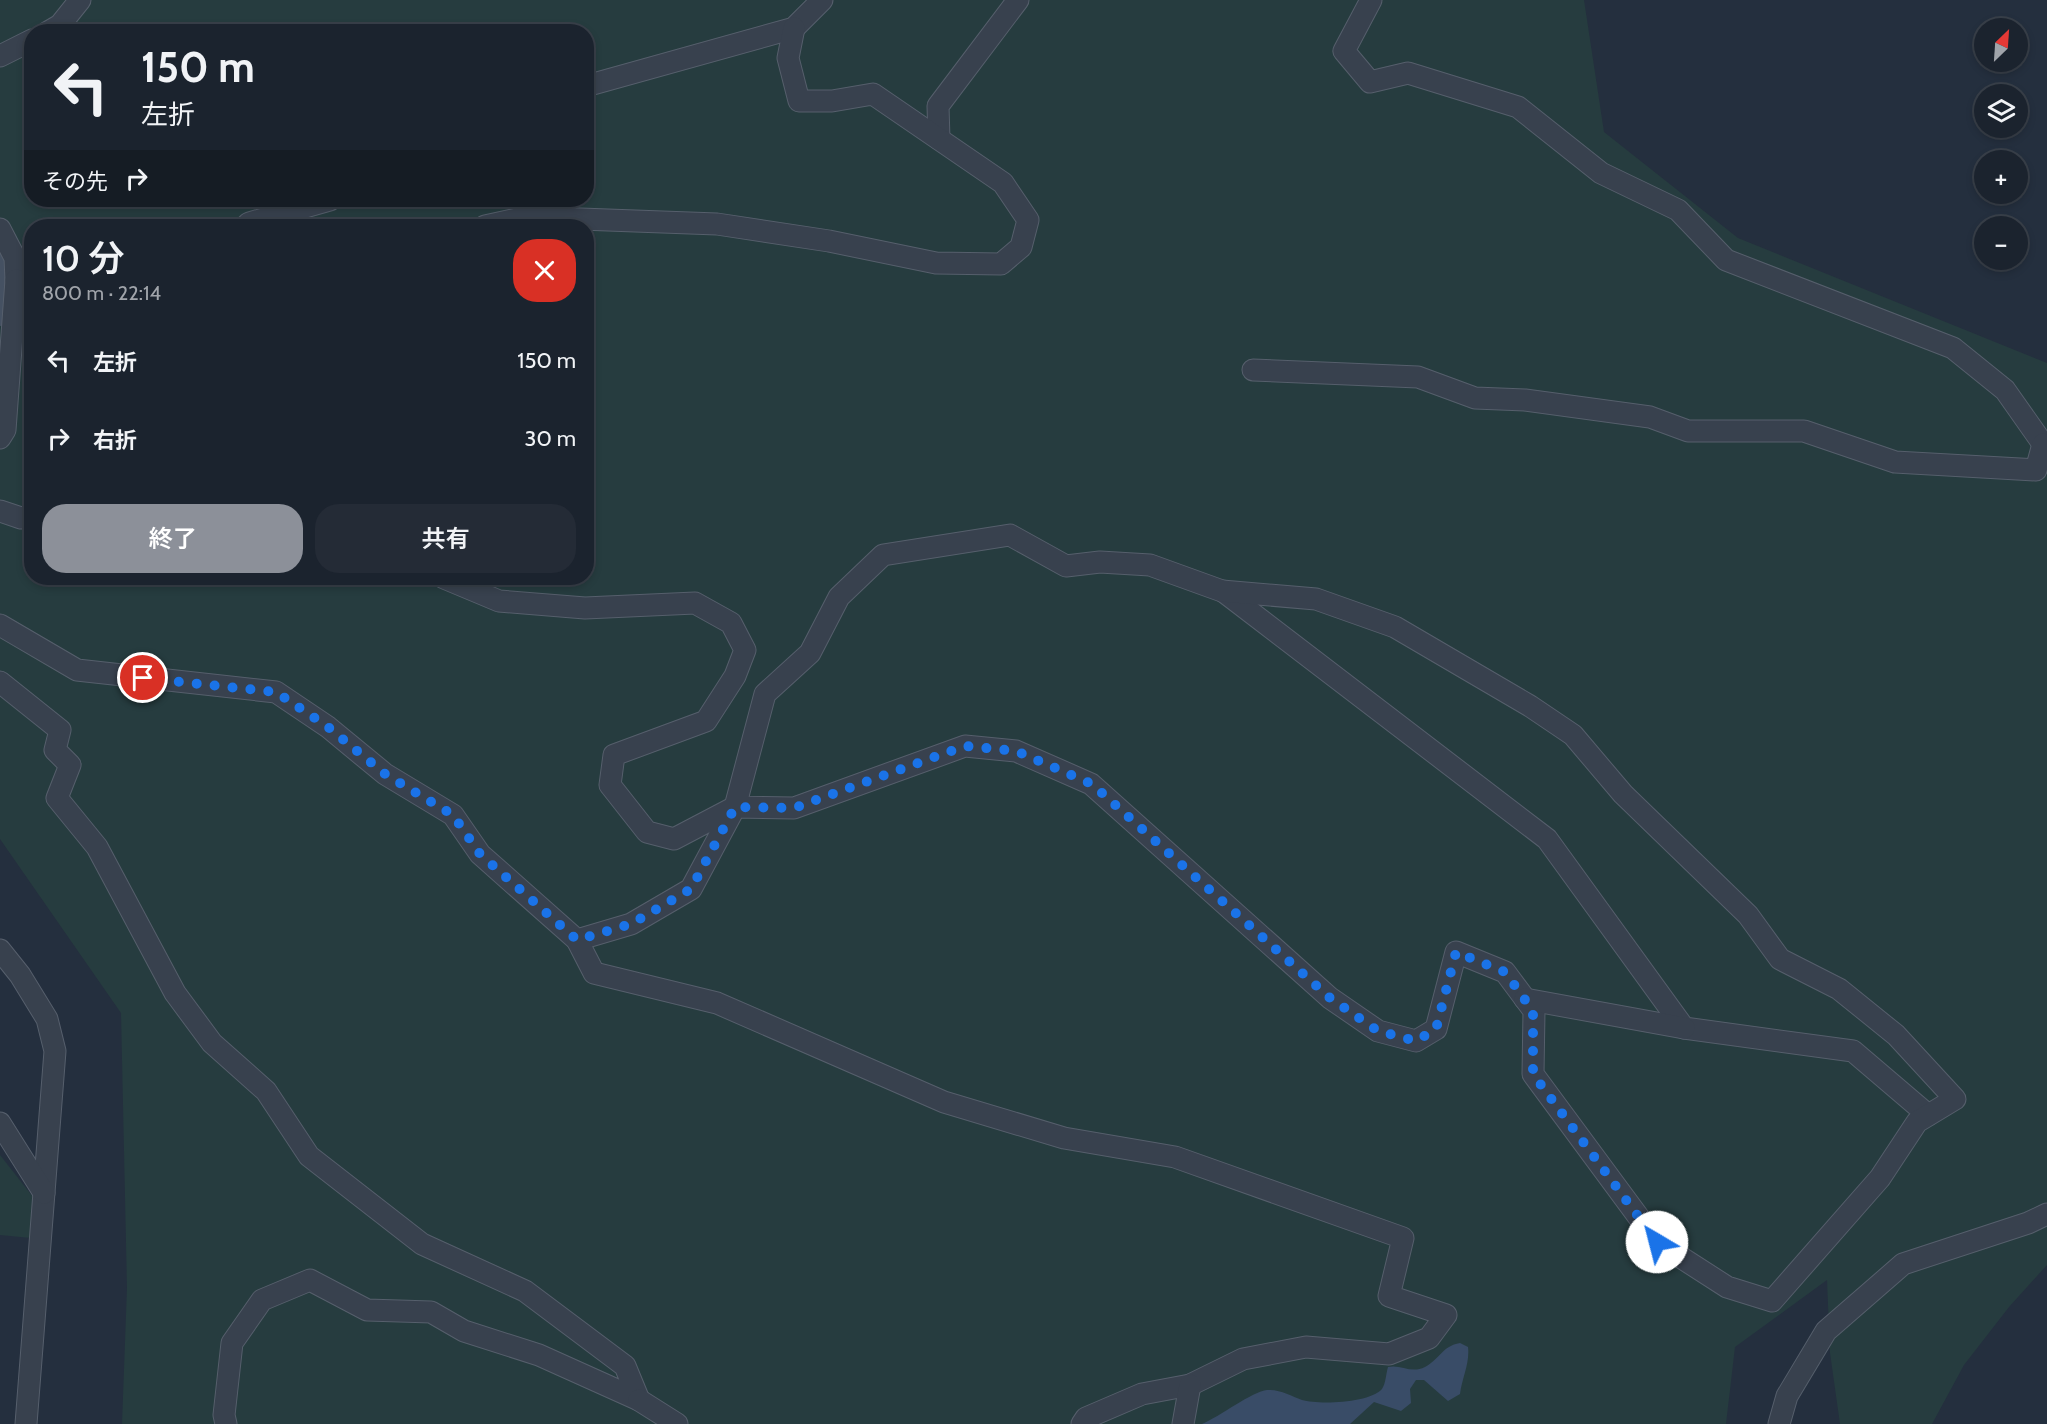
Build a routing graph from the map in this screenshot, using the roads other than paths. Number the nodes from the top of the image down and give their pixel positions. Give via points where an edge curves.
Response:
1 (80, 0) edge
2 (822, 0) edge
3 (1018, 0) edge
4 (1371, 0) edge
5 (61, 24) edge
6 (794, 28) junction
7 (24, 44) edge
8 (0, 56) edge
9 (594, 84) edge
10 (939, 139) junction
11 (306, 207) edge
12 (266, 219) edge
13 (517, 219) edge
14 (581, 219) edge
15 (594, 219) edge
16 (0, 229) edge
17 (24, 283) edge
18 (1253, 369) dead end
19 (0, 438) edge
20 (2045, 445) edge
21 (0, 511) edge
22 (24, 518) edge
23 (460, 585) edge
24 (1222, 591) junction
25 (0, 625) edge
26 (0, 682) edge
27 (735, 807) junction
28 (577, 940) junction
29 (0, 950) edge
30 (1525, 999) junction
31 (1684, 1028) junction
32 (1928, 1115) junction
33 (0, 1123) edge
34 (44, 1193) junction
35 (2047, 1214) edge
36 (1191, 1386) junction
37 (639, 1400) junction
38 (27, 1424) edge
39 (226, 1424) edge
40 (676, 1424) edge
41 (1082, 1424) edge
42 (1183, 1424) edge
43 (1779, 1424) edge

1 - 5 street
2 - 6 street
3 - 10 street via 938,106
4 - 20 street via 1344,51 1370,82 1408,73 1518,107 1601,173 1678,210 1726,260 1953,348 2004,390
6 - 9 street
6 - 10 street via 788,58 799,101 832,101 873,94
7 - 8 street
10 - 15 street via 1003,183 1028,220 1021,247 1001,264 936,263 717,224
11 - 12 street
13 - 14 street
16 - 17 street
17 - 19 street via 5,430
18 - 20 street via 1418,377 1475,398 1526,400 1650,417 1688,431 1804,431 1895,462 2036,470
21 - 22 street
23 - 27 street via 499,602 585,608 695,603 730,623 745,650 735,676 706,721 614,755 610,785 647,832 674,838
24 - 27 street via 1150,564 1100,562 1066,566 1010,535 883,555 839,597 810,653 765,694
24 - 31 street via 1547,839
24 - 32 street via 1316,599 1395,627 1573,735 1623,794 1748,915 1780,959 1839,988 1896,1035 1955,1099
25 - 28 street via 77,670 276,692 328,727 385,774 453,815 480,854
26 - 37 street via 60,730 55,750 70,765 57,798 97,847 175,993 212,1043 266,1091 309,1156 422,1244 525,1291 626,1366
27 - 28 street via 691,889 631,924
27 - 30 street via 794,808 965,746 1016,751 1092,784 1330,998 1378,1031 1416,1041 1436,1029 1456,952 1505,972
28 - 36 street via 594,973 717,1003 944,1102 1064,1138 1175,1157 1403,1238 1389,1296 1446,1315 1429,1338 1389,1354 1306,1347 1243,1359
29 - 34 street via 47,1019 55,1051
30 - 31 street
30 - 32 street via 1533,1011 1533,1074 1657,1242 1727,1287 1772,1301 1880,1178 1917,1122
31 - 32 street via 1852,1051
33 - 34 street
34 - 38 street
35 - 43 street via 2028,1224 1903,1264 1826,1331 1787,1396
36 - 41 street via 1142,1394 1086,1418
36 - 42 street
37 - 39 street via 539,1355 464,1331 431,1312 367,1310 310,1280 262,1299 232,1343
37 - 40 street

